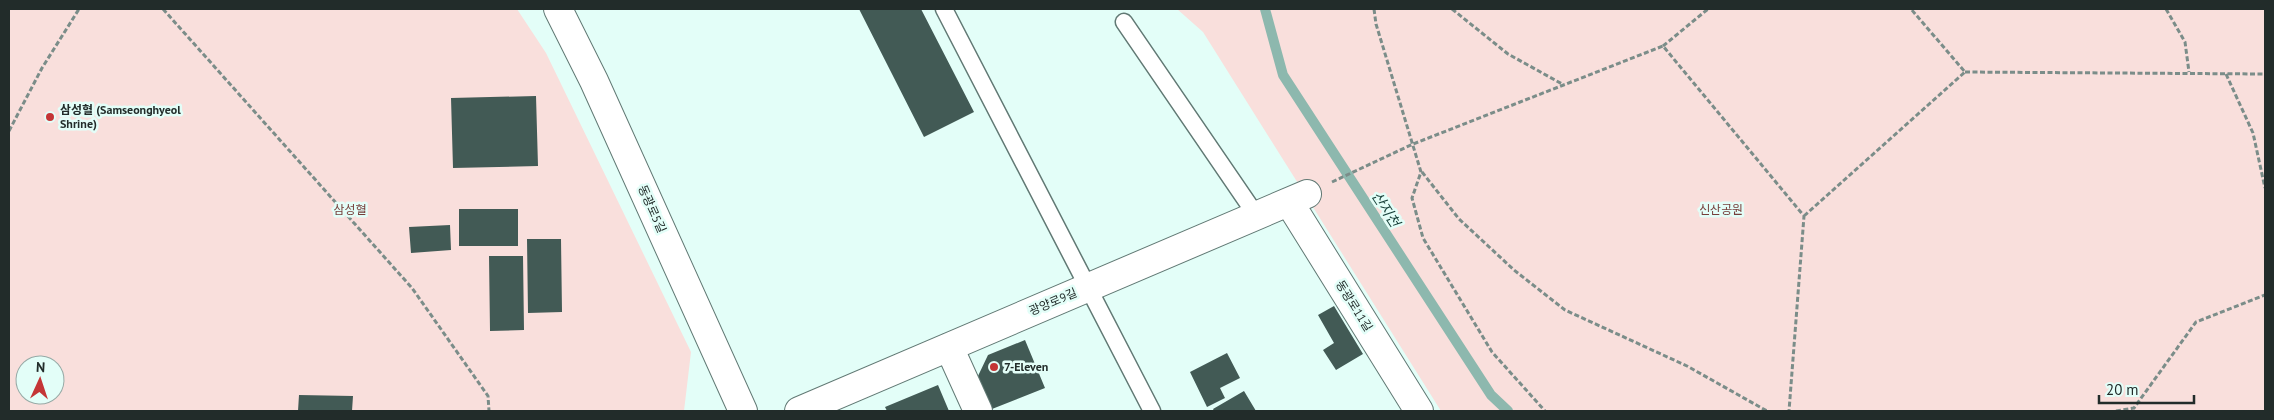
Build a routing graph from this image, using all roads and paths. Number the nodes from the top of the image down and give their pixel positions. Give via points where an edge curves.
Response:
1 (79, 9) edge
2 (164, 9) edge
3 (558, 9) edge
4 (944, 9) edge
5 (1374, 9) edge
6 (1452, 9) edge
7 (1708, 9) edge
8 (1911, 9) edge
9 (2166, 9) edge
10 (1124, 22) dead end
11 (1663, 46) junction
12 (1965, 72) junction
13 (2190, 72) junction
14 (2226, 74) junction
15 (2265, 74) edge
16 (1564, 85) junction
17 (9, 131) edge
18 (1413, 144) junction
19 (1422, 172) junction
20 (2265, 188) edge
21 (1298, 198) junction
22 (1256, 215) junction
23 (1804, 216) junction
24 (1088, 287) junction
25 (2265, 295) edge
26 (949, 347) junction
27 (489, 411) edge
28 (743, 411) edge
29 (799, 411) edge
30 (978, 411) edge
31 (1152, 411) edge
32 (1419, 411) edge
33 (1545, 411) edge
34 (1767, 411) edge
35 (1789, 411) edge
36 (2116, 411) edge

1 - 17 path via 42,68
2 - 27 path via 412,288 488,396
3 - 28 street, 동광로5길 via 594,81
4 - 24 lane
5 - 18 path
6 - 16 path via 1508,54
7 - 11 path
8 - 12 path
9 - 13 path via 2185,42
10 - 22 lane
11 - 16 path
11 - 23 path
12 - 13 path
12 - 23 path
13 - 14 path
14 - 15 path
14 - 20 path via 2253,133
16 - 18 path
18 - 19 path
18 - 21 path
19 - 33 path via 1412,198 1423,238 1492,352
19 - 34 path via 1459,218 1514,270 1565,310 1687,366
21 - 22 street, 광양로9길
21 - 32 street, 동광로11길
22 - 24 street, 광양로9길
23 - 35 path
24 - 26 street, 광양로9길
24 - 31 lane
25 - 36 path via 2196,322 2134,408
26 - 29 street, 광양로9길
26 - 30 street

